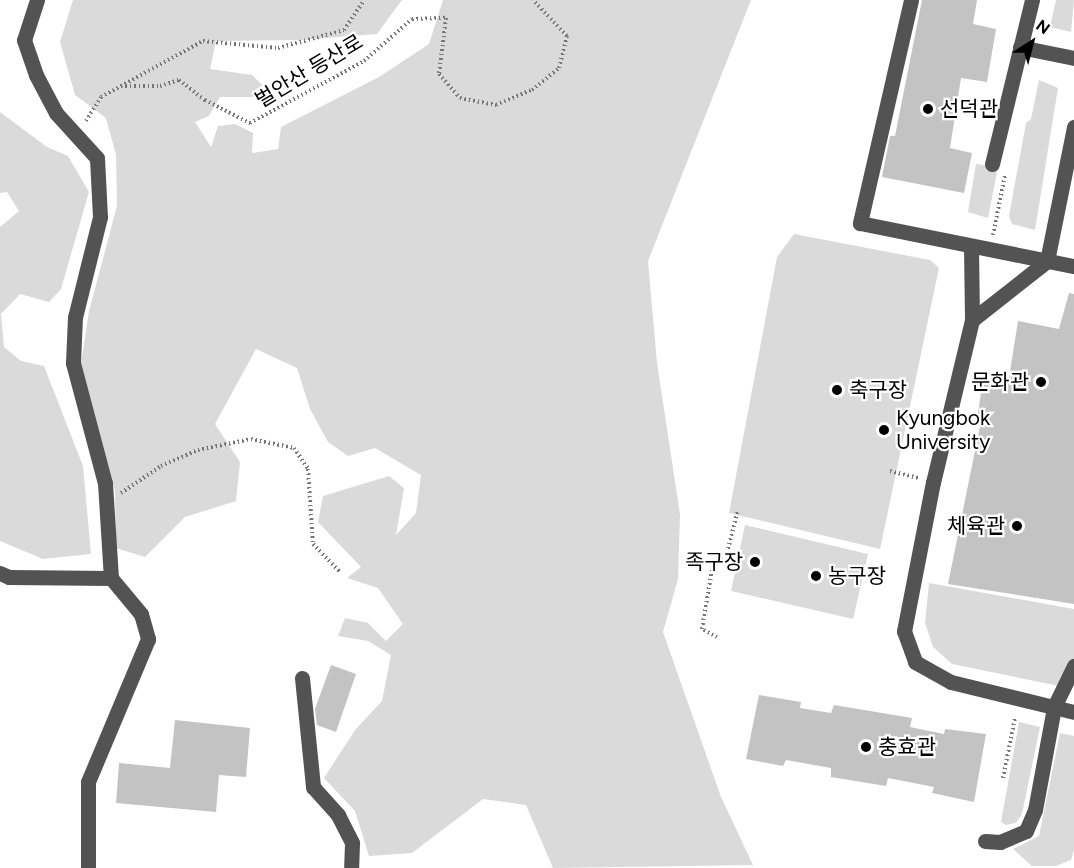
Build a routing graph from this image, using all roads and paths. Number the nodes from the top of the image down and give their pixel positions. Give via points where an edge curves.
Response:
1 (37, 0) edge
2 (364, 0) edge
3 (533, 0) edge
4 (911, 0) edge
5 (1032, 0) edge
6 (1020, 47) junction
7 (1074, 58) edge
8 (125, 86) junction
9 (1074, 127) edge
10 (86, 149) junction
11 (992, 164) joint
12 (971, 247) junction
13 (990, 250) junction
14 (1047, 261) junction
15 (1074, 266) edge
16 (972, 320) junction
17 (890, 471) dead end
18 (933, 482) junction
19 (108, 502) junction
20 (738, 510) dead end
21 (340, 572) dead end
22 (0, 573) edge
23 (111, 578) junction
24 (717, 638) dead end
25 (1074, 666) edge
26 (302, 678) dead end
27 (1054, 707) junction
28 (1074, 712) edge
29 (1015, 718) dead end
30 (1003, 778) dead end
31 (985, 841) dead end
32 (88, 868) edge
33 (351, 868) edge

1 - 10 lane via 24,40 56,113
2 - 8 path, 벌안산 등산로 via 344,30 278,48 203,41
3 - 8 path, 벌안산 등산로 via 567,36 559,68 532,90 496,105 460,98 439,74 446,18 412,19 364,61 250,123 205,100 179,80 160,86
4 - 12 lane via 860,223
5 - 6 lane
6 - 7 lane
6 - 11 lane
8 - 10 path, 벌안산 등산로 via 101,97 87,115
9 - 14 lane
10 - 19 lane via 97,158 100,217 75,317 73,363
11 - 13 path via 1005,172
12 - 13 lane
12 - 16 lane
13 - 14 lane
14 - 15 lane
14 - 16 lane
16 - 18 lane
17 - 18 path
18 - 27 lane via 904,631 915,662 951,682
19 - 21 path via 161,466 198,450 251,439 294,448 308,469 313,544
19 - 23 lane
20 - 24 path via 727,553 712,569 702,629
22 - 23 lane via 9,577
23 - 32 lane via 141,614 148,639 88,782
25 - 27 lane
26 - 33 lane via 313,787 338,814 352,843
27 - 28 lane
27 - 31 lane via 1035,810 1026,831 1000,842
29 - 30 path

